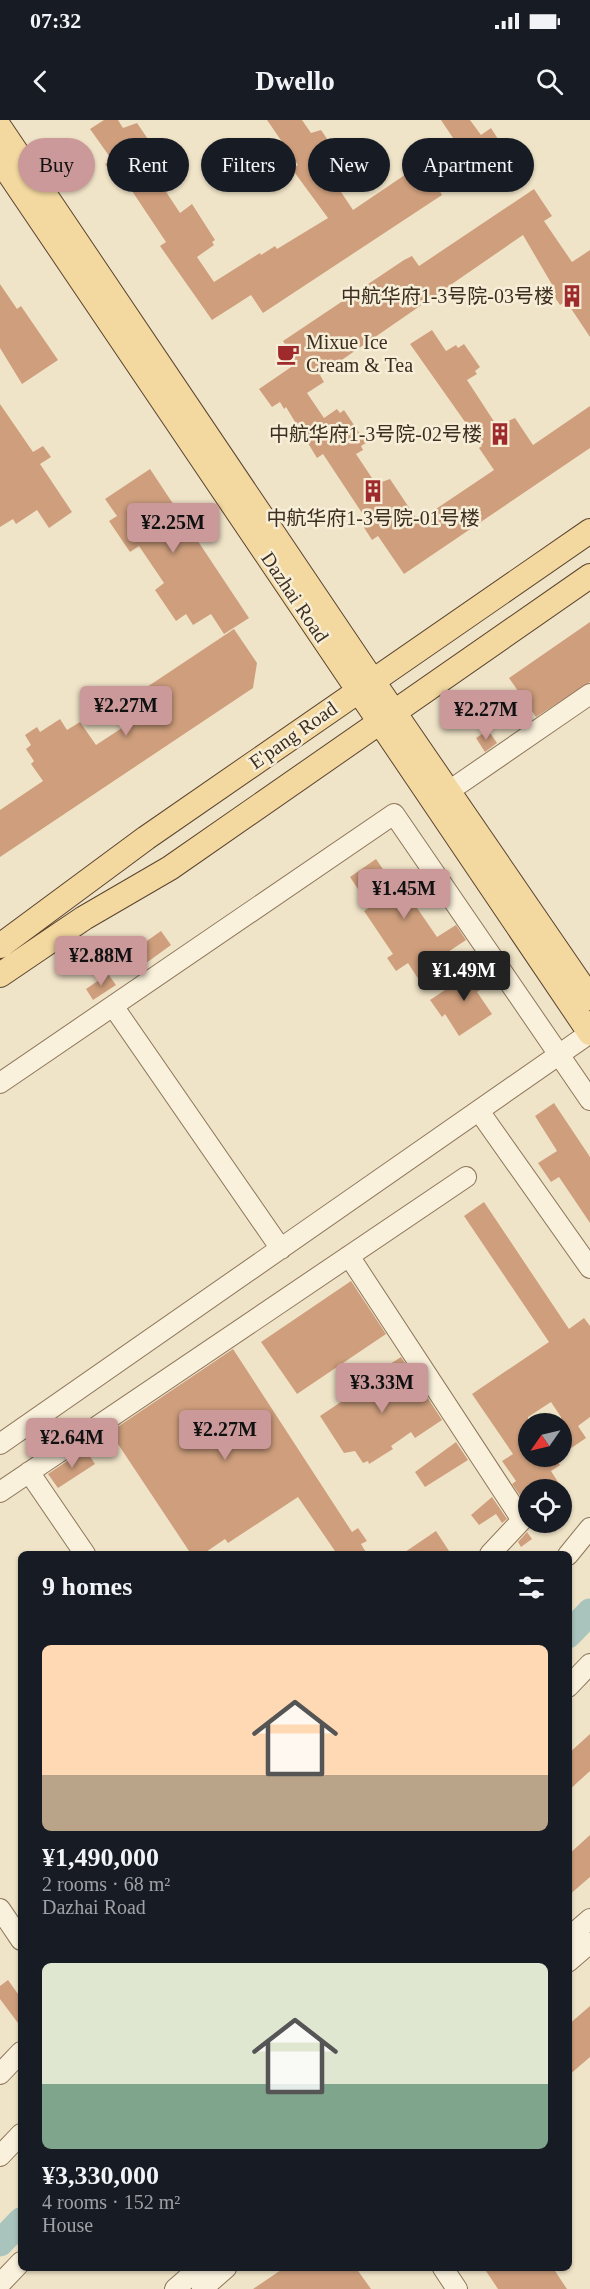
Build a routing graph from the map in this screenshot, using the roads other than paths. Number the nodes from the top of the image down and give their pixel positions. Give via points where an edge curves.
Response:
1 (0, 128) edge
2 (0, 160) edge
3 (590, 531) edge
4 (590, 576) edge
5 (365, 685) junction
6 (590, 694) edge
7 (388, 718) junction
8 (226, 782) junction
9 (449, 791) junction
10 (248, 814) junction
11 (0, 946) edge
12 (0, 975) edge
13 (590, 998) edge
14 (113, 1006) junction
15 (590, 1033) edge
16 (559, 1055) junction
17 (0, 1083) edge
18 (590, 1100) edge
19 (479, 1111) junction
20 (466, 1177) dead end
21 (281, 1248) junction
22 (349, 1256) junction
23 (590, 1268) edge
24 (0, 1444) edge
25 (29, 1472) junction
26 (0, 1492) edge
27 (590, 1528) edge
28 (83, 1551) edge
29 (493, 1551) edge
30 (571, 1551) edge
31 (590, 1664) edge
32 (572, 1683) edge
33 (0, 1909) edge
34 (590, 1919) edge
35 (572, 1935) edge
36 (15, 1936) edge
37 (590, 1943) edge
38 (572, 1959) edge
39 (18, 2055) edge
40 (0, 2074) edge
41 (18, 2137) edge
42 (0, 2156) edge
43 (18, 2265) edge
44 (196, 2271) edge
45 (223, 2271) edge
46 (445, 2271) edge
47 (0, 2284) edge
48 (176, 2289) edge
49 (202, 2289) edge
50 (457, 2289) edge

1 - 5 main road, Dazhai Road
2 - 5 main road, Dazhai Road
3 - 5 main road, E'pang Road
4 - 7 main road, E'pang Road
5 - 7 main road, Dazhai Road
5 - 8 main road, E'pang Road
6 - 9 street
7 - 9 main road, Dazhai Road
7 - 10 main road, E'pang Road
7 - 15 main road, Dazhai Road
8 - 10 main road
8 - 11 main road, E'pang Road
9 - 13 main road, Dazhai Road
10 - 12 main road, E'pang Road
14 - 16 street via 394,814
14 - 17 street
14 - 21 street
15 - 16 street
16 - 18 street
16 - 19 street
19 - 21 street
19 - 23 street
20 - 22 street
21 - 24 street
22 - 25 street
22 - 29 street via 522,1520
25 - 26 street
25 - 28 street
27 - 30 street
31 - 32 street
33 - 36 street
34 - 35 street
37 - 38 street
39 - 40 street
41 - 42 street
43 - 47 street
44 - 48 street
45 - 49 street
46 - 50 street

